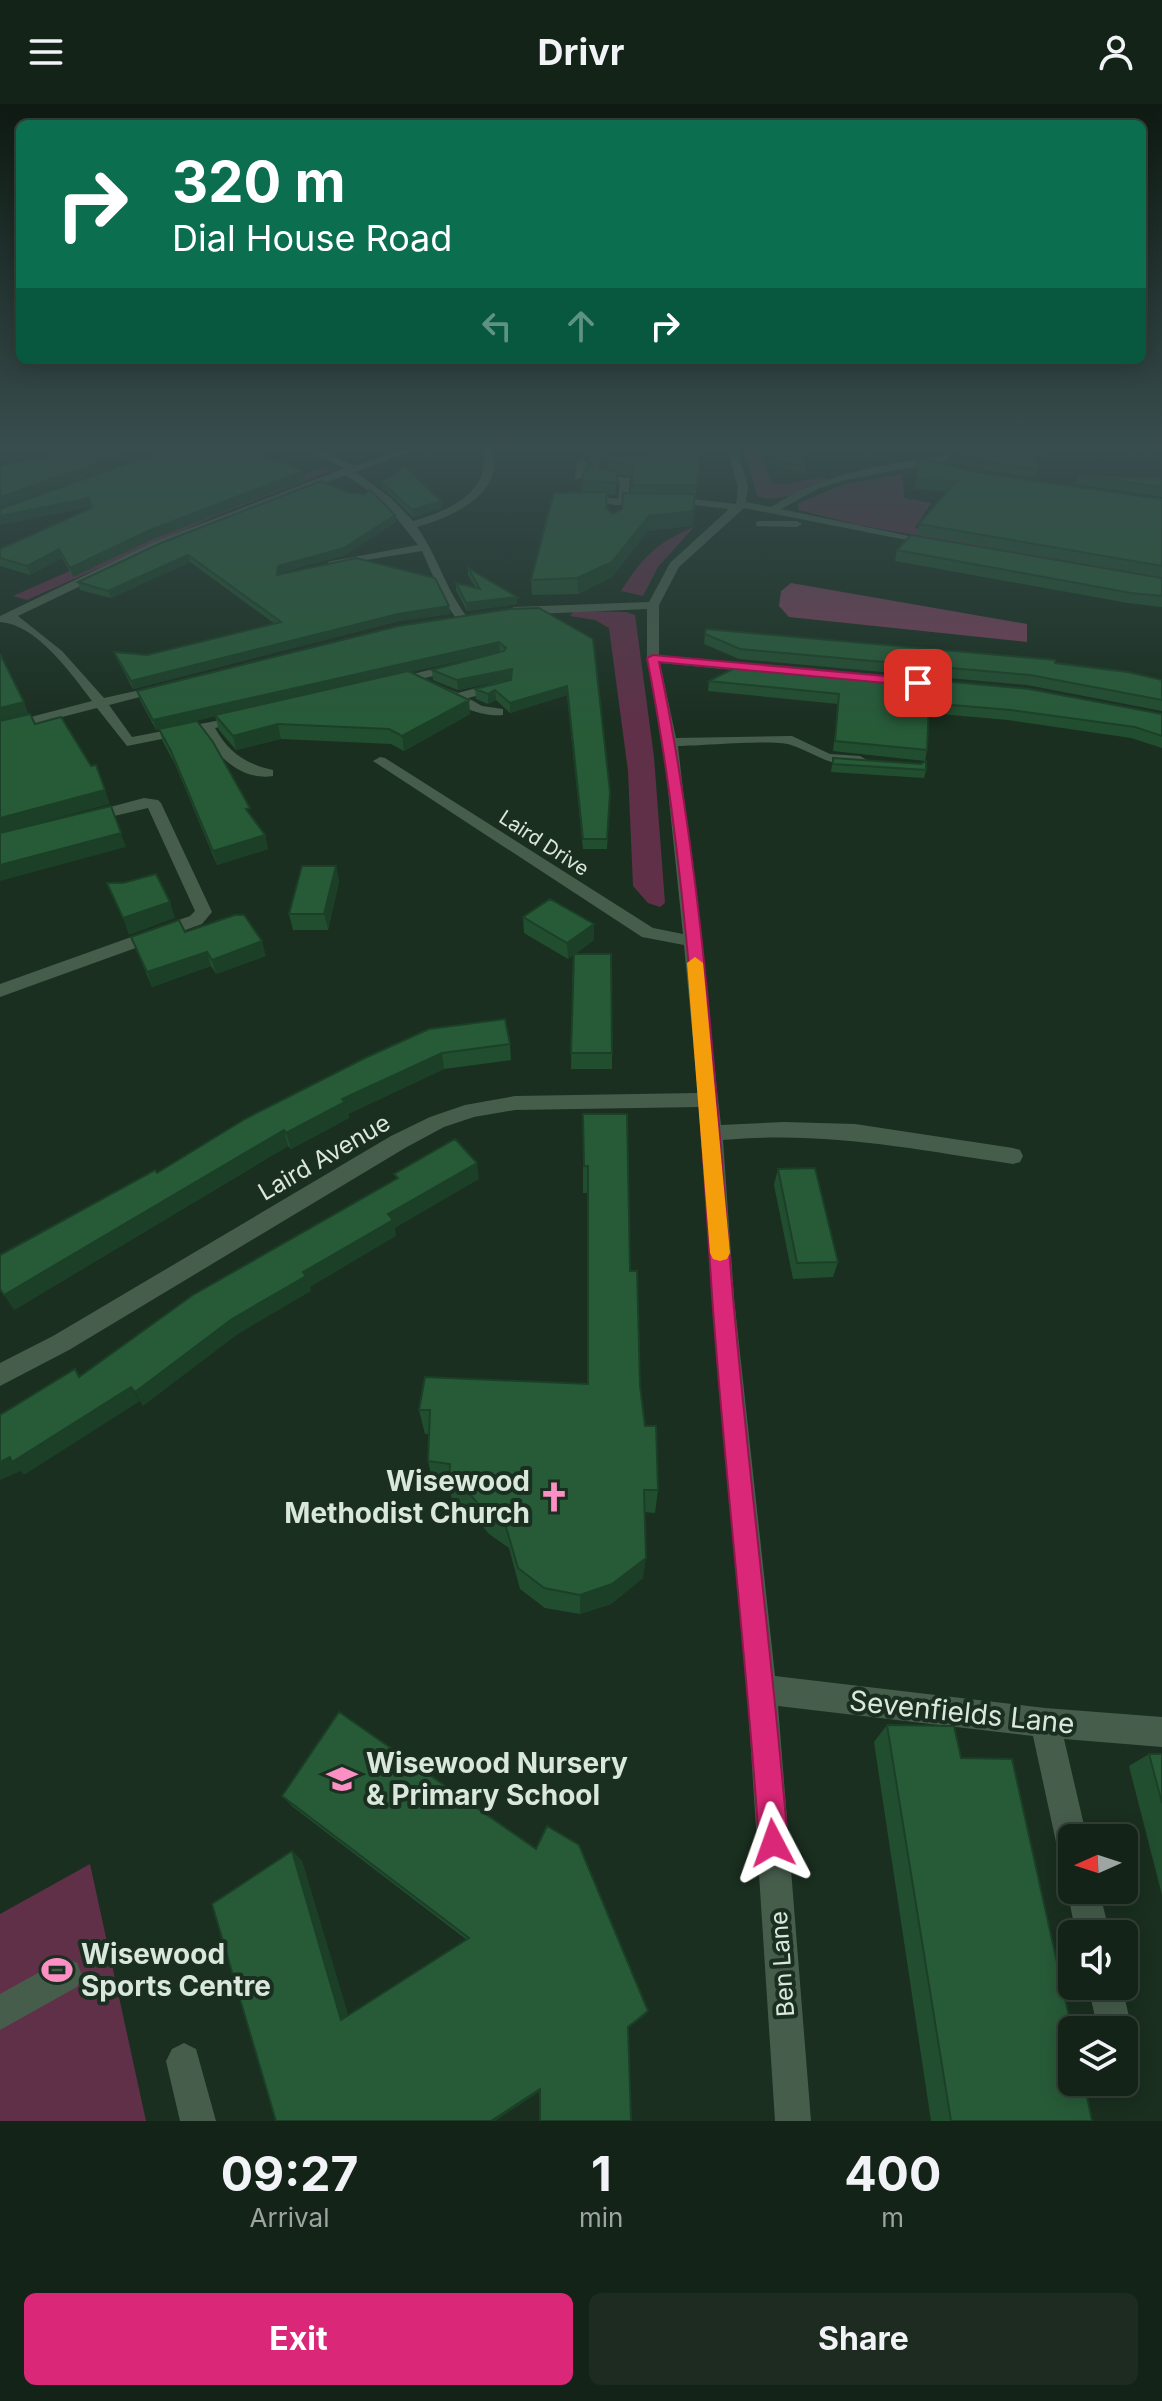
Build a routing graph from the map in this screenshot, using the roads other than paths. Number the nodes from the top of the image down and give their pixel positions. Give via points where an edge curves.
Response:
1 (173, 539) edge
2 (421, 539) edge
3 (702, 539) edge
4 (909, 539) edge
5 (941, 545) edge
6 (426, 547) junction
7 (322, 566) edge
8 (653, 605) junction
9 (9, 612) edge
10 (498, 613) edge
11 (446, 620) edge
12 (653, 658) junction
13 (468, 665) edge
14 (773, 669) edge
15 (408, 677) junction
16 (174, 684) edge
17 (380, 684) edge
18 (506, 684) edge
19 (457, 697) junction
20 (102, 703) junction
21 (498, 712) dead end
22 (262, 713) edge
23 (207, 727) junction
24 (0, 729) edge
25 (670, 742) junction
26 (380, 761) dead end
27 (873, 761) edge
28 (268, 773) dead end
29 (72, 822) edge
30 (693, 941) junction
31 (0, 991) edge
32 (709, 1100) junction
33 (712, 1133) junction
34 (1013, 1156) dead end
35 (0, 1375) edge
36 (762, 1689) junction
37 (1045, 1723) junction
38 (1162, 1732) edge
39 (1068, 1824) edge
40 (65, 1975) dead end
41 (0, 2013) edge
42 (184, 2061) dead end
43 (198, 2121) edge
44 (793, 2121) edge

1 - 9 street
2 - 6 street
3 - 8 street, Ben Lane via 674,565
4 - 5 street
6 - 7 street
6 - 11 street via 448,600 468,617
8 - 10 street
8 - 12 street, Ben Lane
9 - 20 street
12 - 14 street
12 - 25 street, Ben Lane
13 - 15 street
15 - 17 street
15 - 19 street
16 - 20 street
18 - 19 street
19 - 21 street via 479,710
20 - 23 street via 132,743
20 - 24 street
22 - 23 street
23 - 28 street via 217,746 243,767
25 - 27 street via 792,740 827,758
25 - 30 street, Ben Lane
26 - 30 street, Laird Drive via 648,933
29 - 31 street via 153,803 204,912 196,920
30 - 32 street, Ben Lane
32 - 33 street, Ben Lane
32 - 35 street, Laird Avenue via 515,1103 437,1122
33 - 34 street via 844,1131
33 - 36 street, Ben Lane
36 - 37 street, Sevenfields Lane
36 - 44 street, Ben Lane
37 - 38 street, Sevenfields Lane
37 - 39 street
40 - 41 street
42 - 43 street

